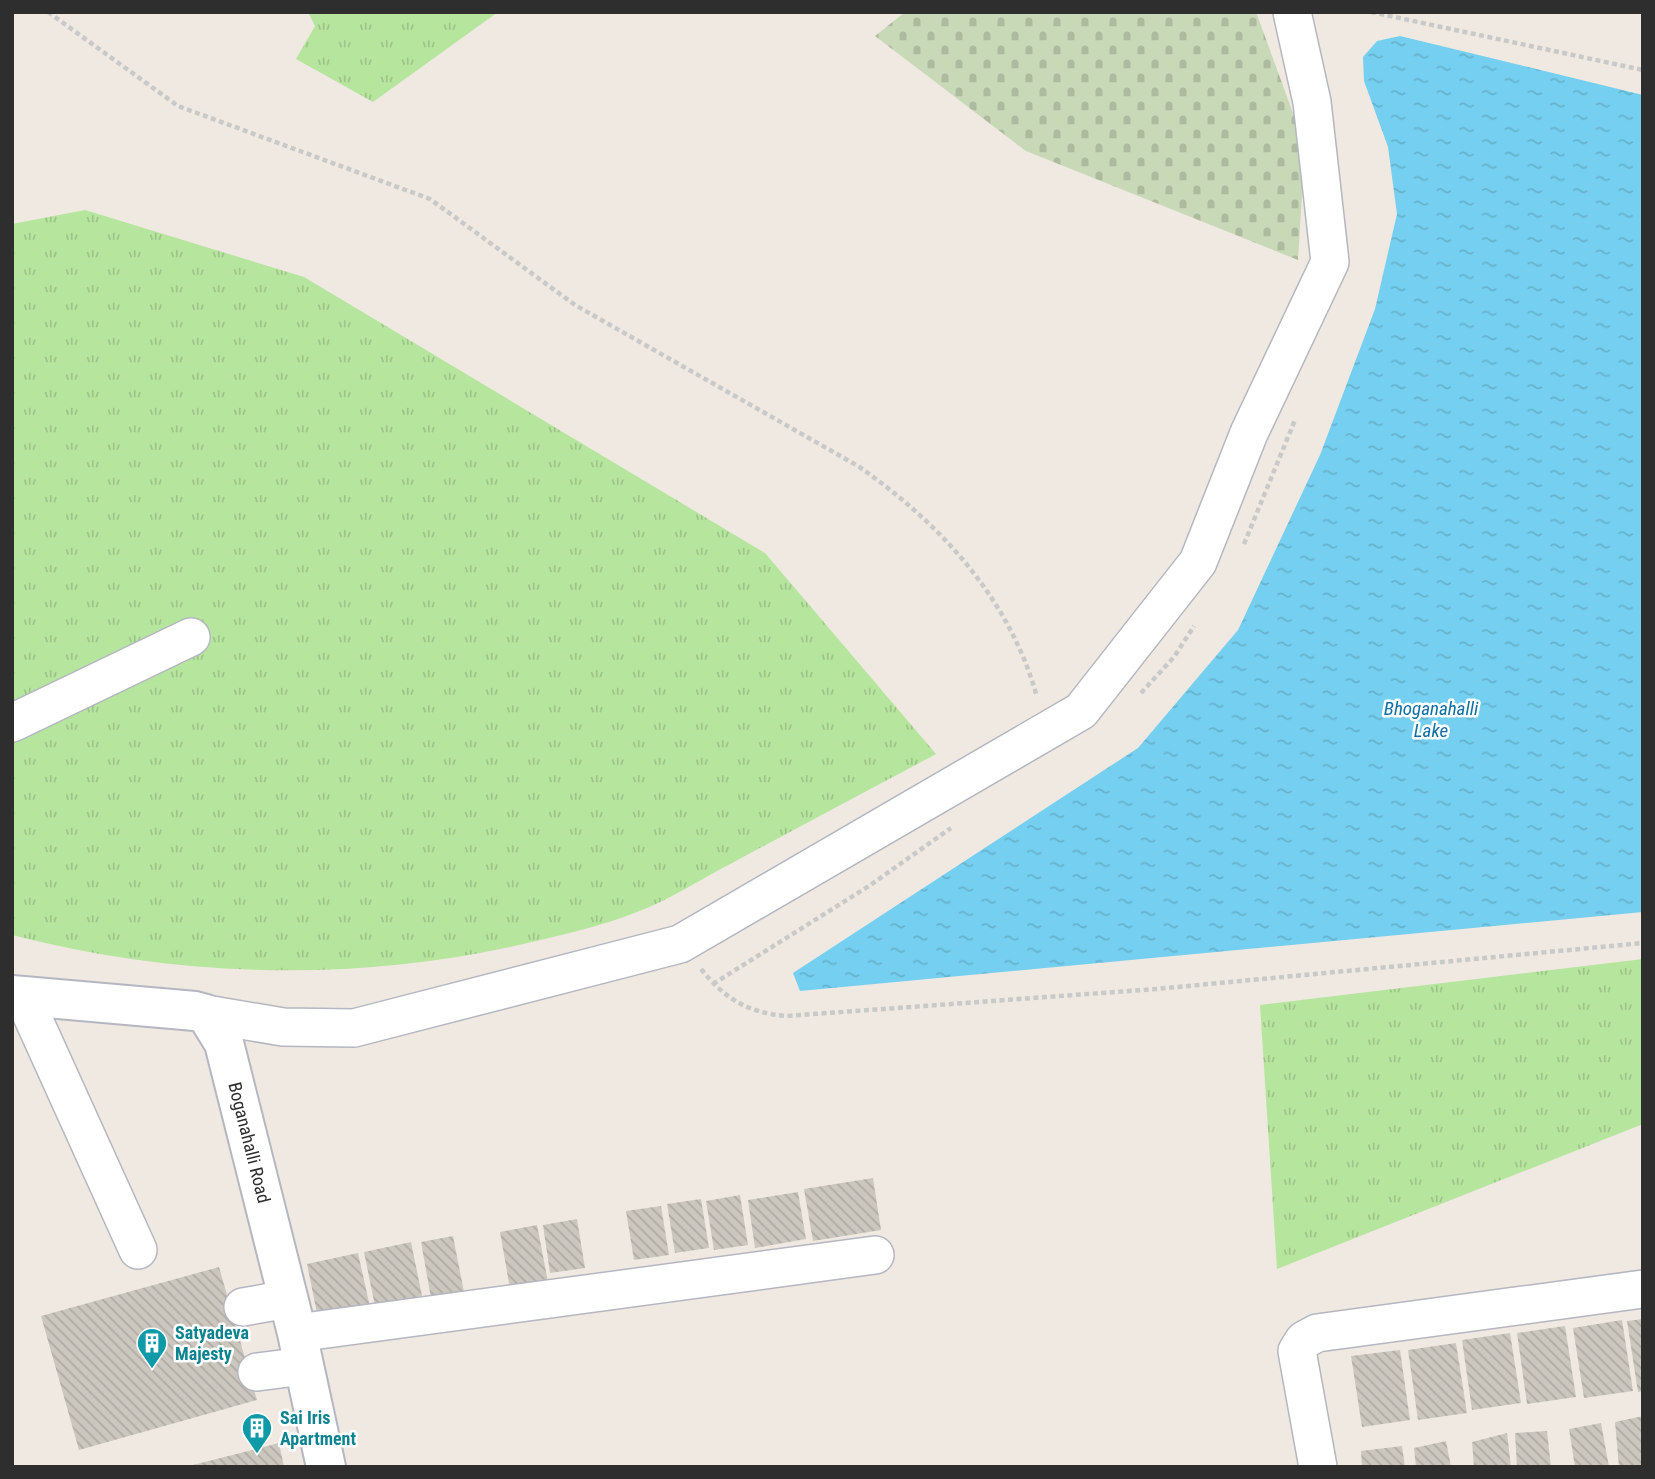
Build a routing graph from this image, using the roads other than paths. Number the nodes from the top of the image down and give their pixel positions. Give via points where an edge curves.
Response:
1 (1292, 12) edge
2 (191, 637) dead end
3 (12, 723) edge
4 (17, 995) edge
5 (206, 1014) junction
6 (138, 1250) dead end
7 (875, 1255) dead end
8 (1643, 1289) edge
9 (243, 1307) dead end
10 (297, 1333) junction
11 (257, 1372) dead end
12 (326, 1467) edge
13 (1318, 1467) edge

1 - 5 street via 1312,102 1330,262 1249,433 1198,562 1081,711 680,944 354,1028 283,1027
2 - 3 street
4 - 5 street
4 - 6 street
5 - 10 street, Boganahalli Road via 224,1043
7 - 10 street
8 - 13 street via 1317,1334 1304,1340 1297,1351
9 - 10 street
10 - 11 street
10 - 12 street, Boganahalli Road

